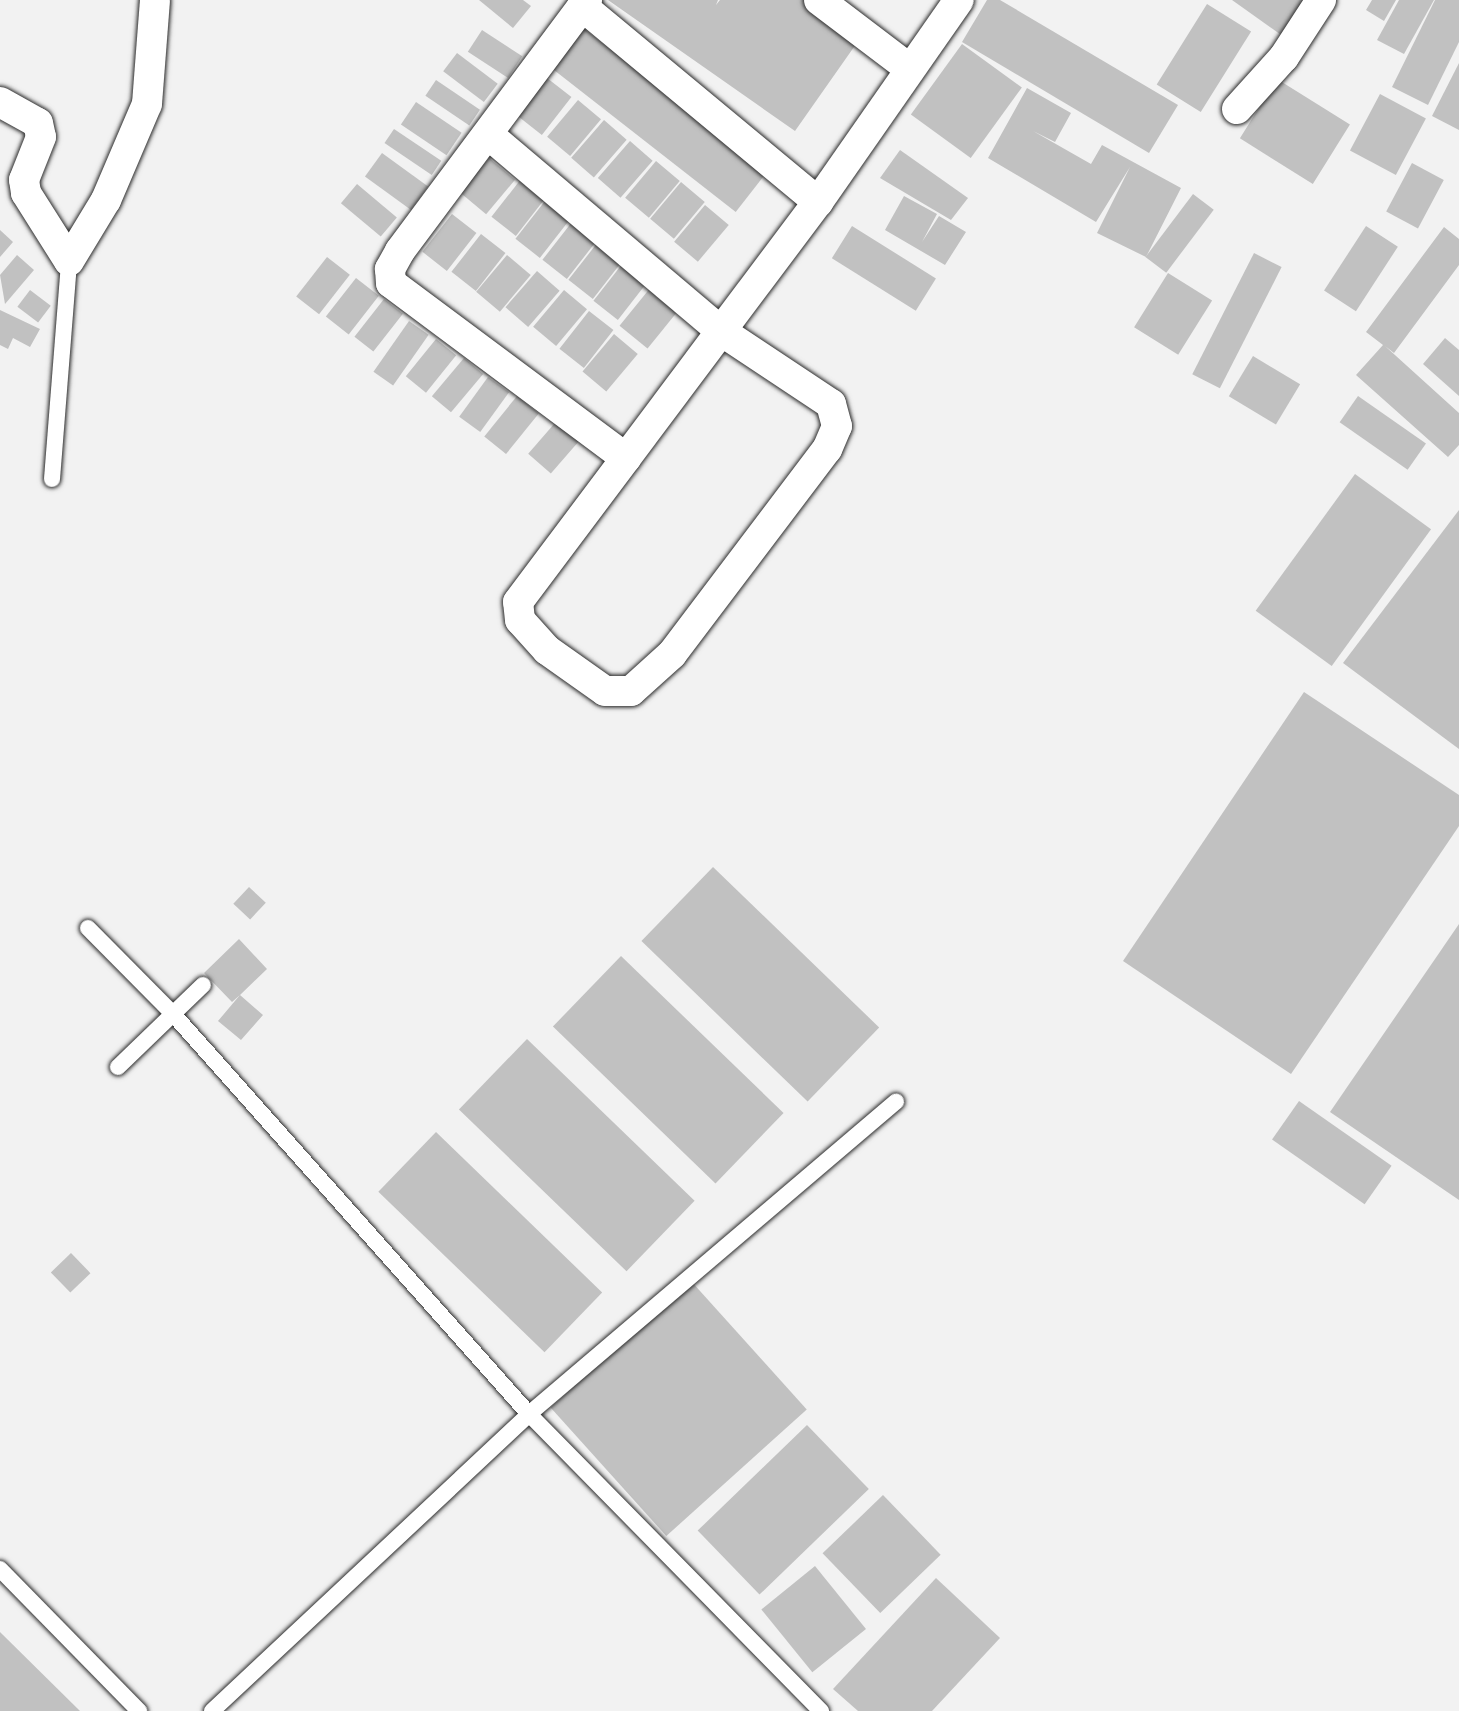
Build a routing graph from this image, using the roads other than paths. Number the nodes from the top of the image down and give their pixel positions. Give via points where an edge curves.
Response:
1 (155, 0) edge
2 (819, 0) edge
3 (959, 0) edge
4 (1321, 0) edge
5 (584, 3) edge
6 (910, 69) junction
7 (0, 102) edge
8 (1237, 108) dead end
9 (490, 136) junction
10 (818, 202) junction
11 (69, 261) junction
12 (721, 331) junction
13 (626, 458) junction
14 (52, 479) dead end
15 (88, 928) dead end
16 (203, 985) dead end
17 (174, 1015) junction
18 (118, 1067) dead end
19 (896, 1102) dead end
20 (529, 1414) junction
21 (0, 1569) edge
22 (139, 1711) edge
23 (212, 1711) edge
24 (821, 1711) edge

1 - 11 street via 147,104 106,200
2 - 6 street
3 - 6 street
4 - 8 street via 1284,57
5 - 9 street
5 - 10 street
6 - 10 street
7 - 11 street via 38,123 41,137 24,180 26,193
9 - 12 street
9 - 13 street via 401,251 390,269 391,283
10 - 12 street
11 - 14 lane
12 - 13 street
12 - 13 street via 831,404 836,426 827,449 672,654 631,691 605,691 547,650 520,620 517,603
15 - 17 lane
16 - 17 lane
17 - 18 lane
17 - 20 lane
19 - 20 lane
20 - 23 lane
20 - 24 lane
21 - 22 lane

